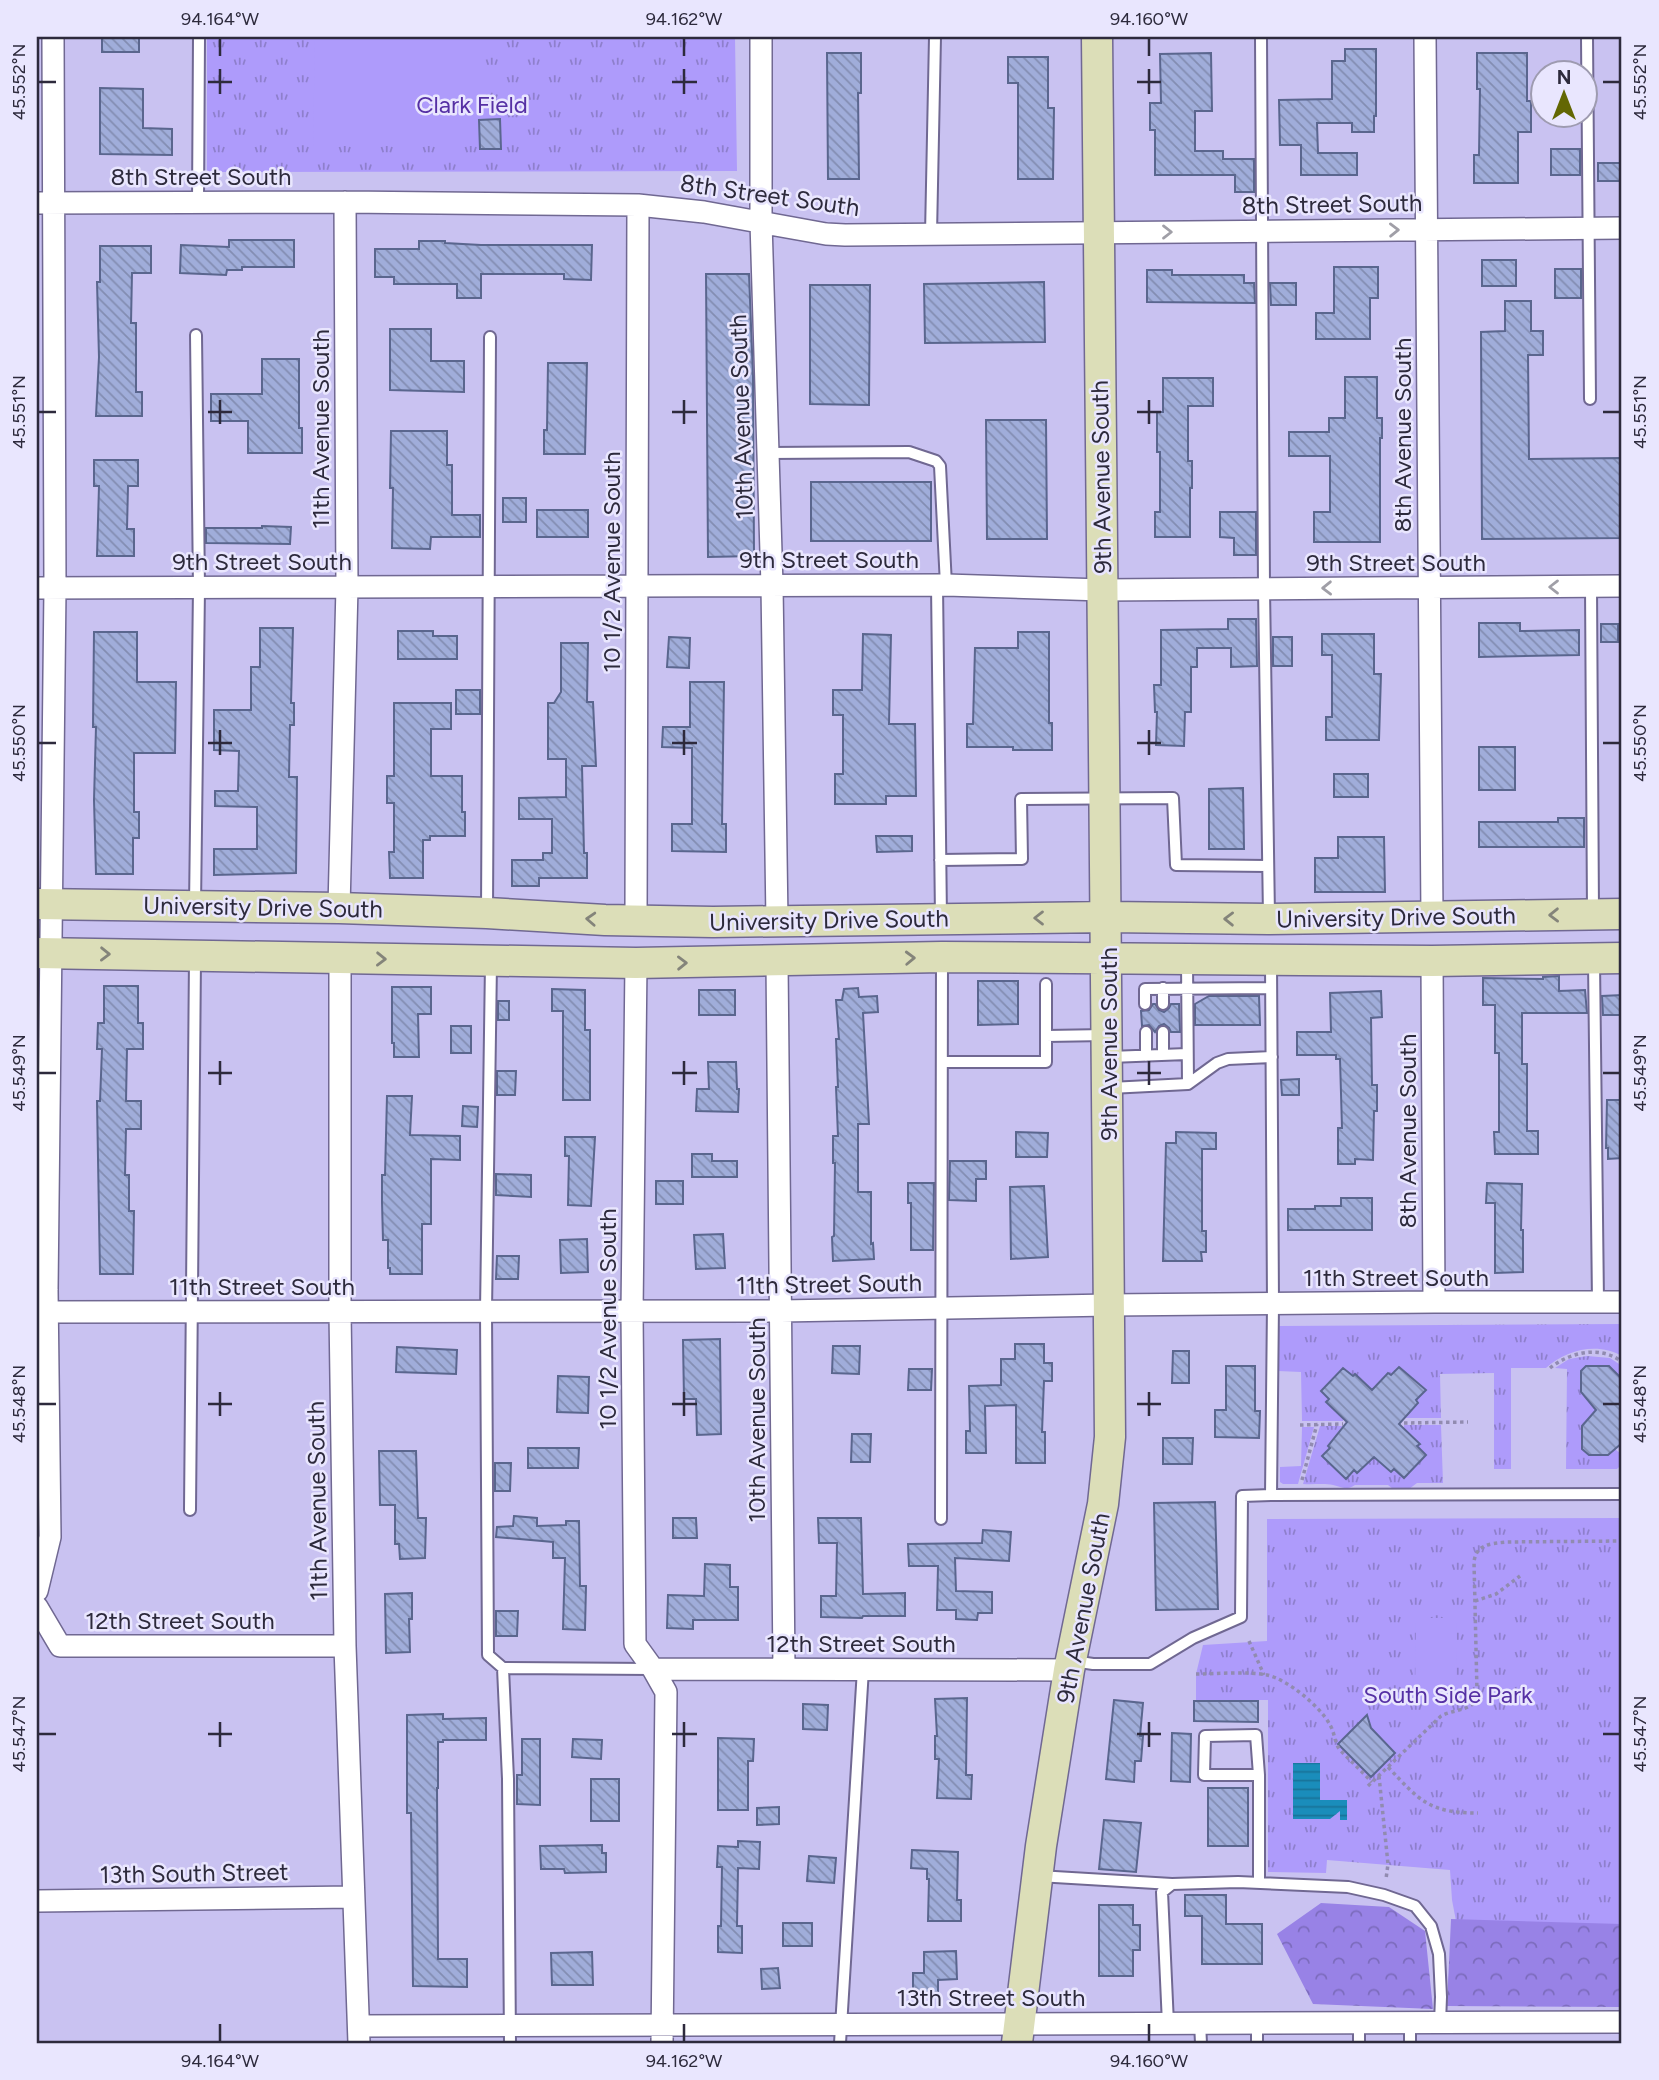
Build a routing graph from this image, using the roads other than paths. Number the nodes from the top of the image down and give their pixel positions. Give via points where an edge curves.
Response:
1 (53, 37) edge
2 (199, 37) edge
3 (761, 37) edge
4 (935, 37) edge
5 (1097, 37) edge
6 (1261, 37) edge
7 (1425, 37) edge
8 (1587, 37) edge
9 (198, 202) junction
10 (345, 202) junction
11 (45, 203) edge
12 (638, 205) junction
13 (761, 222) junction
14 (1589, 228) junction
15 (1622, 228) edge
16 (1426, 229) junction
17 (1263, 231) junction
18 (1099, 232) junction
19 (931, 234) junction
20 (196, 335) dead end
21 (490, 337) dead end
22 (1590, 398) dead end
23 (768, 453) junction
24 (942, 585) junction
25 (638, 586) junction
26 (772, 586) junction
27 (1591, 586) junction
28 (1622, 586) edge
29 (347, 587) junction
30 (490, 587) junction
31 (46, 588) edge
32 (199, 588) junction
33 (1429, 588) junction
34 (1264, 589) junction
35 (1102, 590) junction
36 (1104, 798) junction
37 (940, 860) junction
38 (1268, 866) junction
39 (44, 904) edge
40 (195, 906) junction
41 (339, 908) junction
42 (487, 913) junction
43 (1622, 914) edge
44 (1593, 915) junction
45 (1432, 916) junction
46 (1108, 917) junction
47 (940, 918) junction
48 (1269, 919) junction
49 (636, 920) junction
50 (777, 921) junction
51 (44, 953) edge
52 (195, 956) junction
53 (942, 957) junction
54 (340, 958) junction
55 (1608, 958) edge
56 (1107, 959) junction
57 (491, 961) junction
58 (777, 961) junction
59 (1432, 961) junction
60 (636, 963) junction
61 (1187, 974) junction
62 (1271, 974) junction
63 (1045, 984) dead end
64 (1164, 988) junction
65 (1145, 1004) dead end
66 (1164, 1004) dead end
67 (1146, 1032) dead end
68 (1163, 1032) dead end
69 (1046, 1035) junction
70 (1107, 1046) junction
71 (1187, 1054) junction
72 (1164, 1055) junction
73 (1146, 1056) junction
74 (1272, 1057) junction
75 (942, 1062) junction
76 (1188, 1084) junction
77 (1108, 1088) junction
78 (1434, 1302) junction
79 (1598, 1302) junction
80 (1622, 1302) edge
81 (1273, 1304) junction
82 (1109, 1305) junction
83 (942, 1309) junction
84 (486, 1311) junction
85 (781, 1311) junction
86 (42, 1312) edge
87 (340, 1312) junction
88 (632, 1312) junction
89 (192, 1314) junction
90 (1622, 1494) edge
91 (1271, 1495) junction
92 (190, 1510) dead end
93 (941, 1519) dead end
94 (37, 1591) edge
95 (37, 1607) edge
96 (345, 1646) junction
97 (1070, 1666) junction
98 (503, 1668) junction
99 (653, 1669) junction
100 (784, 1669) junction
101 (863, 1669) junction
102 (1259, 1775) junction
103 (1037, 1876) junction
104 (1259, 1883) junction
105 (1172, 1884) junction
106 (353, 1897) junction
107 (37, 1901) edge
108 (1622, 2022) edge
109 (1440, 2023) junction
110 (1168, 2024) junction
111 (1018, 2033) edge
112 (1201, 2033) edge
113 (1359, 2033) edge
114 (1410, 2033) edge
115 (510, 2034) edge
116 (662, 2034) edge
117 (840, 2034) edge
118 (1257, 2034) edge
119 (359, 2035) edge

1 - 11 street
2 - 9 lane
3 - 13 street, 10th Avenue South
4 - 19 lane
5 - 18 main road, 9th Avenue South
6 - 17 lane
7 - 16 street, 8th Avenue South
8 - 14 lane
9 - 10 street, 8th Street South
9 - 11 street, 8th Street South
10 - 12 street, 8th Street South
10 - 29 street, 11th Avenue South
11 - 31 street
12 - 13 street, 8th Street South
12 - 25 street, 10 1/2 Avenue South
13 - 19 street, 8th Street South via 826,234
13 - 23 street, 10th Avenue South
14 - 15 street, 8th Street South
14 - 16 street, 8th Street South
14 - 22 lane
17 -> 16 street, 8th Street South
16 - 33 street, 8th Avenue South
18 -> 17 street, 8th Street South
17 - 34 lane
18 - 19 street, 8th Street South
18 - 35 main road, 9th Avenue South
20 - 32 lane
21 - 30 lane
23 - 24 lane via 909,452 936,461 940,466
23 - 26 street, 10th Avenue South
24 - 26 street, 9th Street South
24 - 35 street, 9th Street South
24 - 37 lane
25 - 26 street, 9th Street South
25 - 30 street, 9th Street South
25 - 49 street, 10 1/2 Avenue South
26 - 50 street, 10th Avenue South
27 - 28 street, 9th Street South
27 -> 33 street, 9th Street South
27 - 44 lane
29 - 30 street, 9th Street South
29 - 32 street, 9th Street South
29 - 41 street, 11th Avenue South
30 - 42 lane
31 - 32 street, 9th Street South
31 - 39 street
32 - 40 lane
33 -> 34 street, 9th Street South
33 - 45 street, 8th Avenue South
34 - 35 street, 9th Street South
34 - 38 lane
35 - 36 main road, 9th Avenue South
36 - 37 lane via 1021,799 1022,859
36 - 38 lane via 1173,797 1176,865
36 - 46 main road, 9th Avenue South
37 - 47 lane
38 - 48 lane
39 - 40 main road, University Drive South
39 - 51 street
40 - 41 main road, University Drive South
41 - 42 main road, University Drive South
49 -> 42 main road, University Drive South
43 - 44 main road, University Drive South
44 -> 45 main road, University Drive South
45 - 48 main road, University Drive South
46 -> 47 main road, University Drive South
48 -> 46 main road, University Drive South
46 - 56 main road, 9th Avenue South
47 - 50 main road, University Drive South
49 - 50 main road, University Drive South
51 -> 52 main road, University Drive South
51 - 86 street
52 - 54 main road, University Drive South
52 - 89 lane
53 - 56 main road, University Drive South
58 -> 53 main road, University Drive South
53 - 75 lane
54 -> 57 main road, University Drive South
54 - 87 street, 11th Avenue South
55 - 59 main road, University Drive South
55 - 79 lane
56 - 61 main road, University Drive South
56 - 70 main road, 9th Avenue South
57 - 60 main road, University Drive South
57 - 84 lane
60 -> 58 main road, University Drive South
58 - 85 street, 10th Avenue South
59 - 62 main road, University Drive South
59 - 78 street, 8th Avenue South
60 - 88 street, 10 1/2 Avenue South
61 - 62 main road, University Drive South
61 - 64 lane
61 - 71 lane
62 - 74 lane
63 - 69 lane
64 - 65 lane via 1145,989
64 - 66 lane
67 - 73 lane
68 - 72 lane
69 - 70 lane
69 - 75 lane via 1046,1062
70 - 73 lane
70 - 77 main road, 9th Avenue South
71 - 72 lane
71 - 76 lane
72 - 73 lane
74 - 76 lane via 1228,1059
74 - 81 lane
75 - 83 lane
76 - 77 lane
77 - 82 main road, 9th Avenue South
78 - 79 street, 11th Street South
78 - 81 street, 11th Street South
79 - 80 street, 11th Street South
81 - 82 street, 11th Street South
81 - 91 lane
82 - 83 street, 11th Street South
82 - 97 main road, 9th Avenue South via 1110,1437 1103,1504
83 - 85 street, 11th Street South
83 - 93 lane
84 - 87 street, 11th Street South
84 - 88 street, 11th Street South
84 - 98 lane via 488,1655
85 - 88 street, 11th Street South
85 - 100 street, 10th Avenue South
86 - 89 street, 11th Street South
86 - 94 street via 50,1537
87 - 89 street, 11th Street South
87 - 96 street, 11th Avenue South
88 - 99 street, 10 1/2 Avenue South via 635,1644
89 - 92 lane
90 - 91 lane
91 - 97 lane via 1242,1496 1241,1617 1150,1664
95 - 96 street, 12th Street South via 60,1646
96 - 106 street, 11th Avenue South
97 - 101 street, 12th Street South
97 - 103 main road, 9th Avenue South
98 - 99 lane
98 - 115 lane
99 - 100 street, 12th Street South
99 - 116 street via 666,1692
100 - 101 street, 12th Street South
101 - 117 lane
102 - 102 lane via 1256,1735 1205,1736 1204,1775
102 - 104 lane
103 - 105 lane
103 - 111 main road, 9th Avenue South
104 - 105 lane
104 - 109 lane via 1348,1887 1415,1906 1431,1926 1439,1954
105 - 110 lane via 1162,1892
106 - 107 street, 13th South Street
106 - 119 street, 11th Avenue South
108 - 109 street, 13th Street South
109 - 114 street, 13th Street South
110 - 111 street, 13th Street South
110 - 112 street, 13th Street South
111 - 117 street, 13th Street South
112 - 118 street, 13th Street South
113 - 114 street, 13th Street South
113 - 118 street, 13th Street South
115 - 116 street, 13th Street South
115 - 119 street, 13th Street South
116 - 117 street, 13th Street South

